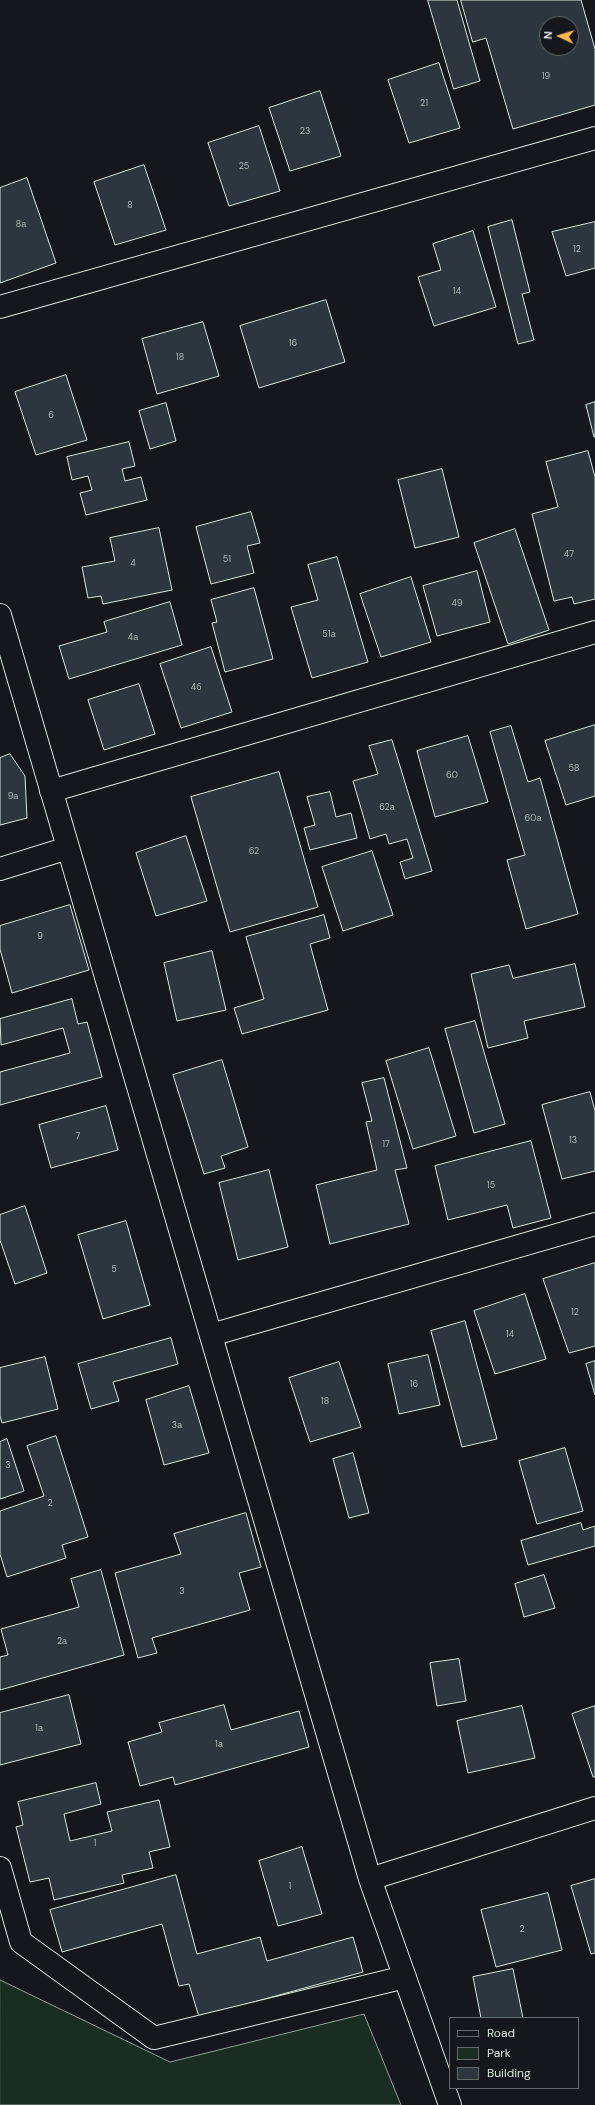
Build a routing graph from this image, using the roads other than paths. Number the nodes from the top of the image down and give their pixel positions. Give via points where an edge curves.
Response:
1 (595, 138) edge
2 (0, 307) edge
3 (0, 614) edge
4 (595, 632) edge
5 (52, 791) junction
6 (68, 848) junction
7 (0, 869) edge
8 (595, 1224) edge
9 (211, 1335) junction
10 (595, 1808) edge
11 (0, 1868) edge
12 (370, 1879) junction
13 (405, 1977) junction
14 (450, 2105) edge

1 - 2 street
3 - 5 street
4 - 5 street
5 - 6 street
6 - 7 street
6 - 9 street
8 - 9 street
9 - 12 street
10 - 12 street
11 - 13 street via 21,1942 154,2038
12 - 13 street
13 - 14 street

